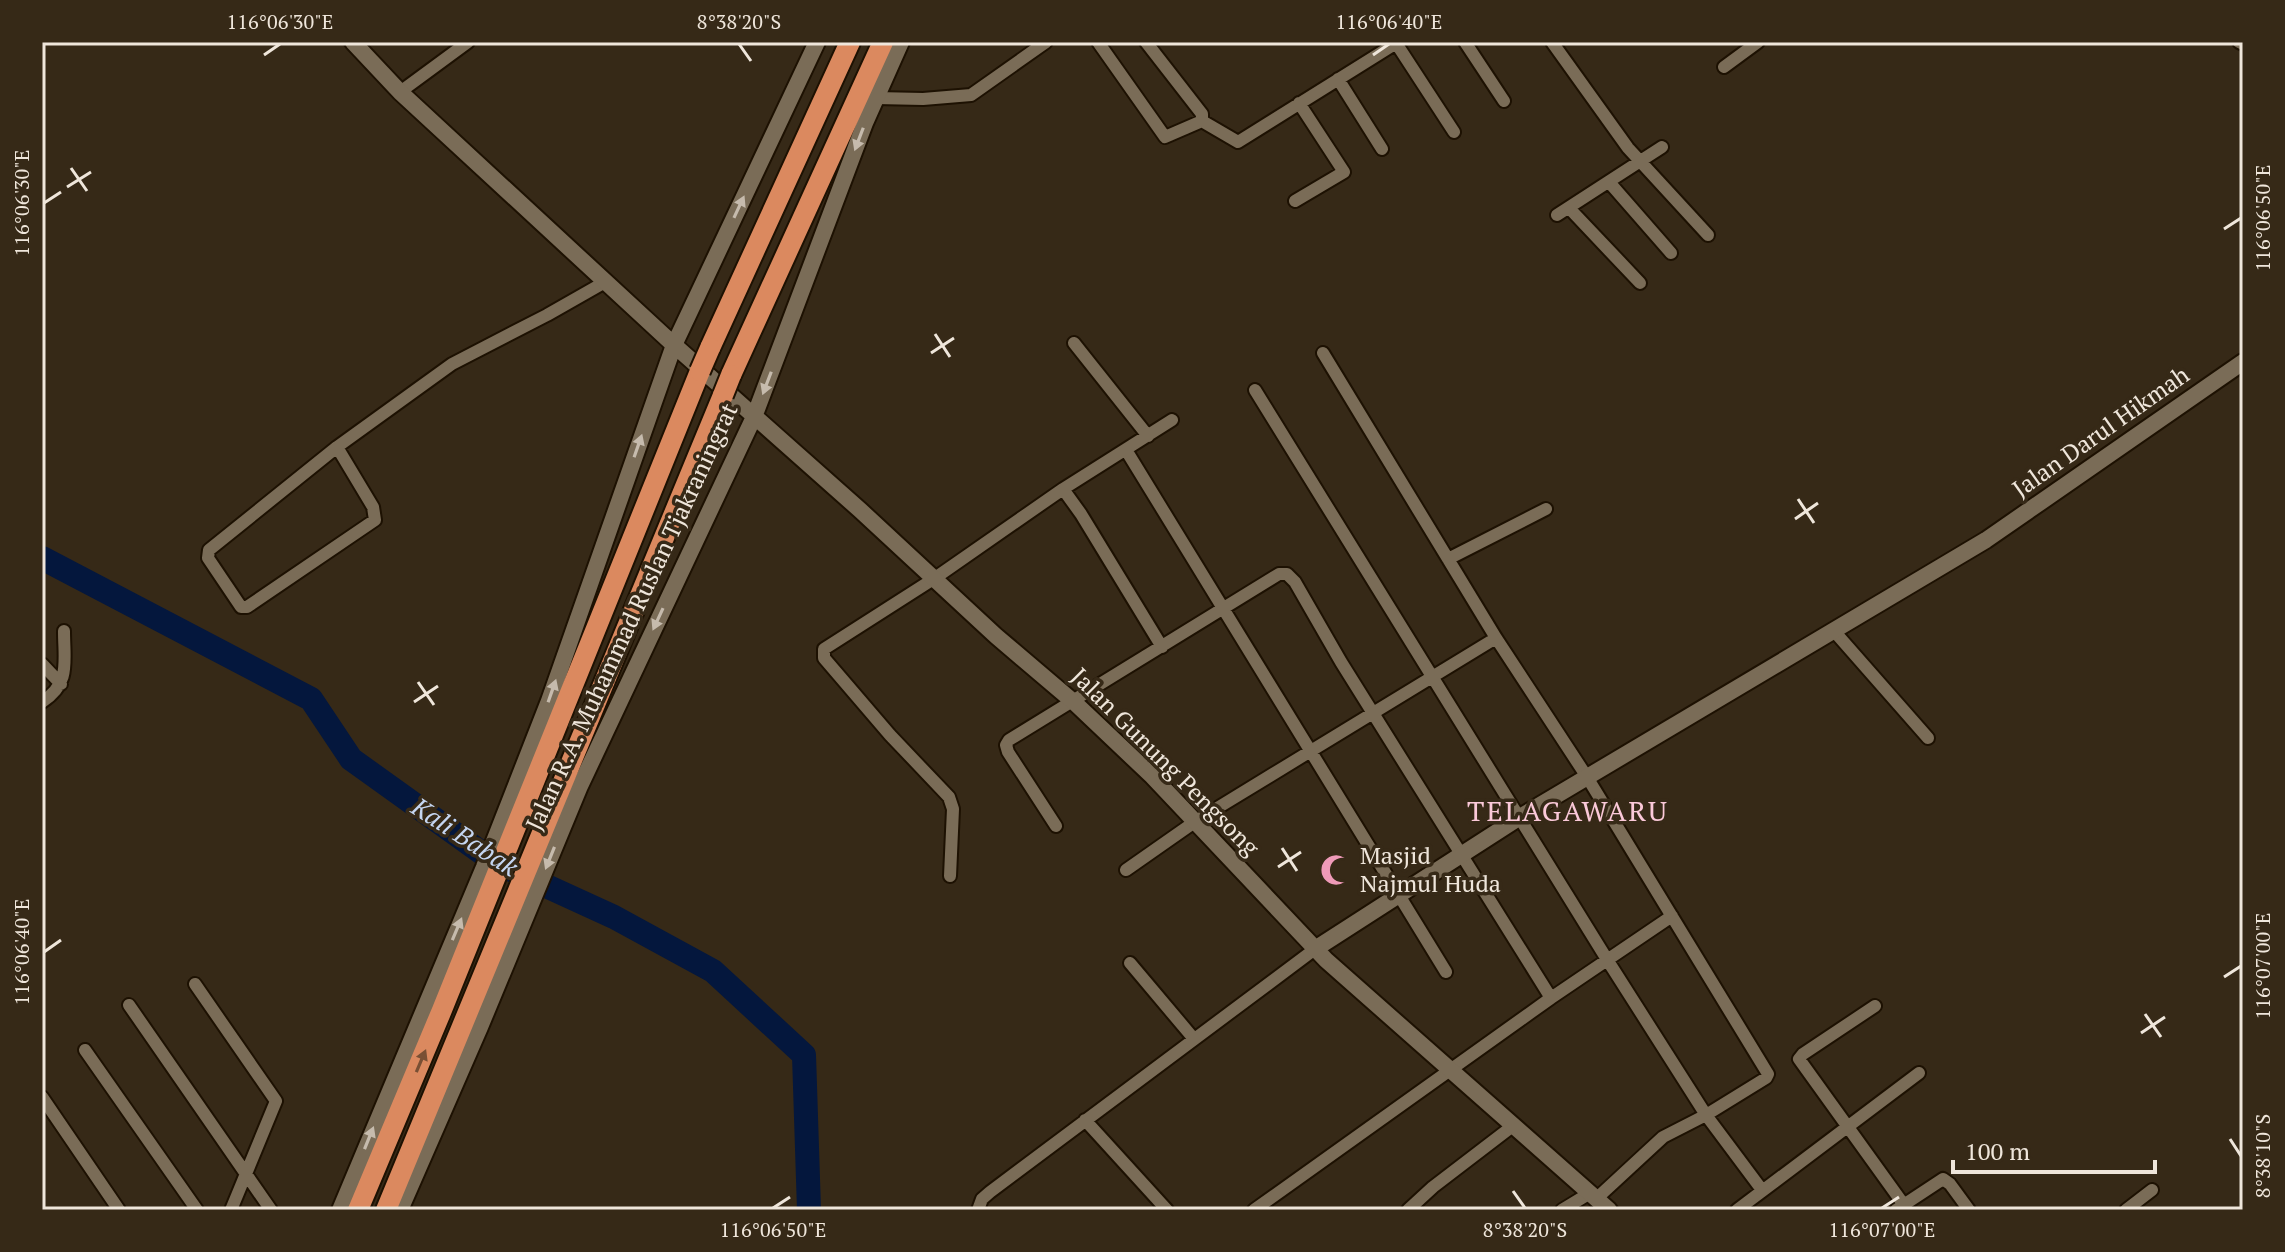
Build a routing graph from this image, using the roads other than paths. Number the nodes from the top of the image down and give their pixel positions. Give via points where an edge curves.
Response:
1 (353, 42) edge
2 (468, 42) edge
3 (817, 42) edge
4 (850, 42) edge
5 (883, 42) edge
6 (901, 42) edge
7 (1046, 42) edge
8 (1098, 42) edge
9 (1146, 42) edge
10 (1465, 42) edge
11 (1552, 42) edge
12 (1758, 42) edge
13 (1397, 43) edge
14 (1724, 67) dead end
15 (1338, 79) junction
16 (400, 92) junction
17 (876, 98) junction
18 (1504, 101) dead end
19 (1299, 103) junction
20 (1202, 121) junction
21 (1454, 132) dead end
22 (1662, 147) dead end
23 (1382, 149) dead end
24 (1640, 161) junction
25 (1609, 182) junction
26 (1295, 201) dead end
27 (1708, 235) dead end
28 (1671, 253) dead end
29 (605, 282) junction
30 (1640, 283) dead end
31 (1074, 343) dead end
32 (674, 345) junction
33 (1323, 353) dead end
34 (2243, 362) edge
35 (1255, 390) dead end
36 (754, 417) junction
37 (1172, 420) dead end
38 (1148, 436) junction
39 (337, 447) junction
40 (1126, 450) junction
41 (1063, 489) junction
42 (1546, 509) dead end
43 (1448, 559) junction
44 (935, 578) junction
45 (1224, 608) junction
46 (64, 631) dead end
47 (1834, 631) junction
48 (1496, 638) junction
49 (1162, 647) junction
50 (42, 664) edge
51 (1434, 676) junction
52 (61, 684) junction
53 (1072, 700) junction
54 (42, 702) edge
55 (1372, 711) junction
56 (1928, 738) dead end
57 (1310, 749) junction
58 (529, 772) junction
59 (1587, 777) junction
60 (570, 784) junction
61 (1520, 817) junction
62 (1196, 821) junction
63 (1056, 826) dead end
64 (1460, 855) junction
65 (1126, 870) dead end
66 (950, 876) dead end
67 (1398, 896) junction
68 (1672, 916) junction
69 (1315, 949) junction
70 (1608, 961) junction
71 (1130, 963) dead end
72 (1446, 972) dead end
73 (195, 984) dead end
74 (1551, 998) junction
75 (129, 1005) dead end
76 (434, 1005) junction
77 (1875, 1006) dead end
78 (1194, 1039) junction
79 (85, 1050) dead end
80 (1451, 1070) junction
81 (1919, 1073) dead end
82 (444, 1090) junction
83 (42, 1097) edge
84 (1706, 1115) junction
85 (1085, 1120) junction
86 (1514, 1125) junction
87 (1848, 1128) junction
88 (245, 1172) junction
89 (1762, 1190) junction
90 (2152, 1190) dead end
91 (1599, 1200) edge
92 (1900, 1207) edge
93 (119, 1210) edge
94 (197, 1210) edge
95 (231, 1210) edge
96 (271, 1210) edge
97 (340, 1210) edge
98 (358, 1210) edge
99 (386, 1210) edge
100 (400, 1210) edge
101 (978, 1210) edge
102 (1167, 1210) edge
103 (1254, 1210) edge
104 (1408, 1210) edge
105 (1562, 1210) edge
106 (1737, 1210) edge
107 (1969, 1210) edge
108 (2126, 1210) edge

1 - 16 street, Jalan Gunung Pengsong
2 - 16 street
32 -> 3 street, Jalan R.A. Muhammad Ruslan Tjakraningrat
4 - 58 highway, Jalan R.A. Muhammad Ruslan Tjakraningrat, bridge via 710,348
5 - 60 highway, Jalan R.A. Muhammad Ruslan Tjakraningrat, bridge via 731,375
6 - 17 street, Jalan R.A. Muhammad Ruslan Tjakraningrat
7 - 17 street via 971,95
8 - 20 street via 1165,137
9 - 20 street via 1202,114
10 - 18 street
11 - 24 street
12 - 14 street
13 - 15 street
13 - 21 street
15 - 19 street
15 - 23 street
16 - 29 street, Jalan Gunung Pengsong
17 -> 36 street, Jalan R.A. Muhammad Ruslan Tjakraningrat
19 - 20 street via 1238,142
19 - 26 street via 1344,172
22 - 24 street
24 - 25 street
24 - 27 street
25 - 28 street
25 - 30 street via 1563,212
29 - 32 street, Jalan Gunung Pengsong
29 - 39 street via 452,364
31 - 38 street
32 - 36 street, Jalan Gunung Pengsong
58 -> 32 street, Jalan R.A. Muhammad Ruslan Tjakraningrat
33 - 43 street
34 - 47 street, Jalan Darul Hikmah via 1986,540
35 - 51 street
36 - 44 street, Jalan Gunung Pengsong
36 -> 60 street, Jalan R.A. Muhammad Ruslan Tjakraningrat
37 - 38 street
38 - 40 street
39 - 39 street via 373,507 375,520 241,607 208,558 209,550
40 - 41 street
40 - 45 street
41 - 44 street
41 - 49 street
42 - 43 street
43 - 48 street
44 - 53 street, Jalan Gunung Pengsong
44 - 66 street via 822,652 949,797
45 - 49 street
45 - 55 street via 1279,574 1290,575
45 - 57 street
46 - 52 street
47 - 56 street
47 - 59 street, Jalan Darul Hikmah
48 - 51 street
48 - 59 street
49 - 53 street
50 - 52 street
51 - 55 street
51 - 61 street
52 - 54 street
53 - 62 street, Jalan Gunung Pengsong
53 - 63 street via 1006,745
55 - 57 street
55 - 64 street
57 - 62 street
57 - 67 street
76 -> 58 highway, Jalan R.A. Muhammad Ruslan Tjakraningrat
59 - 61 street, Jalan Darul Hikmah
59 - 68 street
60 -> 82 highway, Jalan R.A. Muhammad Ruslan Tjakraningrat
61 - 64 street, Jalan Darul Hikmah
61 - 70 street
62 - 65 street
62 - 69 street, Jalan Gunung Pengsong
64 - 67 street, Jalan Darul Hikmah
64 - 74 street
67 - 69 street, Jalan Darul Hikmah
67 - 72 street
68 - 70 street
68 - 84 street via 1768,1075
69 - 78 street
69 - 80 street, Jalan Gunung Pengsong
70 - 74 street
70 - 84 street
71 - 78 street
73 - 88 street via 276,1101
74 - 80 street
75 - 88 street
97 -> 76 street, Jalan R.A. Muhammad Ruslan Tjakraningrat
98 -> 76 highway, Jalan R.A. Muhammad Ruslan Tjakraningrat
77 - 87 street via 1800,1056
78 - 85 street
79 - 94 street
80 - 86 street, Jalan Gunung Pengsong
80 - 103 street
81 - 87 street
82 - 99 highway, Jalan R.A. Muhammad Ruslan Tjakraningrat
82 - 100 street, Jalan R.A. Muhammad Ruslan Tjakraningrat
83 - 93 street
84 - 89 street
84 - 91 street via 1663,1137
85 - 101 street via 990,1192
85 - 102 street
86 - 91 street, Jalan Gunung Pengsong
86 - 104 street
87 - 89 street
87 - 92 street
88 - 95 street
88 - 96 street
89 - 106 street
90 - 108 street
91 - 105 street
92 - 107 street via 1943,1179

